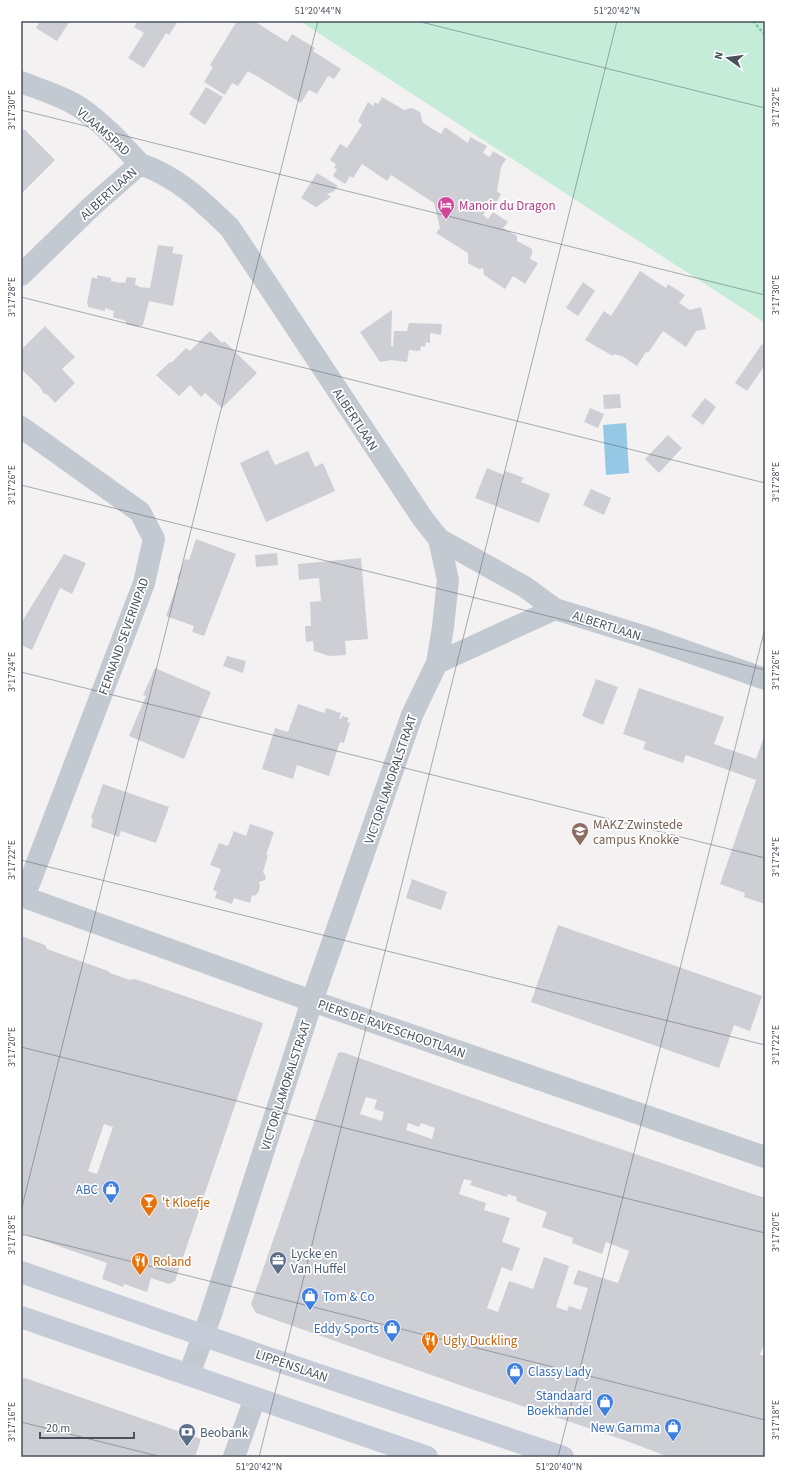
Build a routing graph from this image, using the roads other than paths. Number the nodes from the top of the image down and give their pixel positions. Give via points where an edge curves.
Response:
1 (21, 82) edge
2 (140, 164) junction
3 (21, 275) edge
4 (21, 427) edge
5 (439, 539) junction
6 (555, 609) junction
7 (437, 663) junction
8 (765, 679) edge
9 (22, 896) edge
10 (312, 1001) junction
11 (765, 1157) edge
12 (21, 1272) edge
13 (21, 1317) edge
14 (204, 1335) junction
15 (189, 1375) junction
16 (255, 1398) junction
17 (234, 1457) edge
18 (427, 1457) edge
19 (563, 1457) edge

1 - 2 street, VLAAMSPAD via 76,105
2 - 3 street, ALBERTLAAN via 92,206
2 - 5 street, ALBERTLAAN via 158,170 186,187 230,228 423,520
4 - 9 street, FERNAND SEVERINPAD via 140,512 154,538 144,583
5 - 6 street, ALBERTLAAN via 525,587
5 - 7 street, VICTOR LAMORALSTRAAT via 448,580
6 - 7 street
6 - 8 street, ALBERTLAAN via 646,637
7 - 10 street, VICTOR LAMORALSTRAAT via 412,716
9 - 10 street, PIERS DE RAVESCHOOTLAAN
10 - 11 street, PIERS DE RAVESCHOOTLAAN
10 - 14 street, VICTOR LAMORALSTRAAT
12 - 14 main road, LIPPENSLAAN
13 - 15 main road
14 - 15 street, VICTOR LAMORALSTRAAT
14 - 19 main road, LIPPENSLAAN
15 - 16 main road
16 - 17 street
16 - 18 main road

